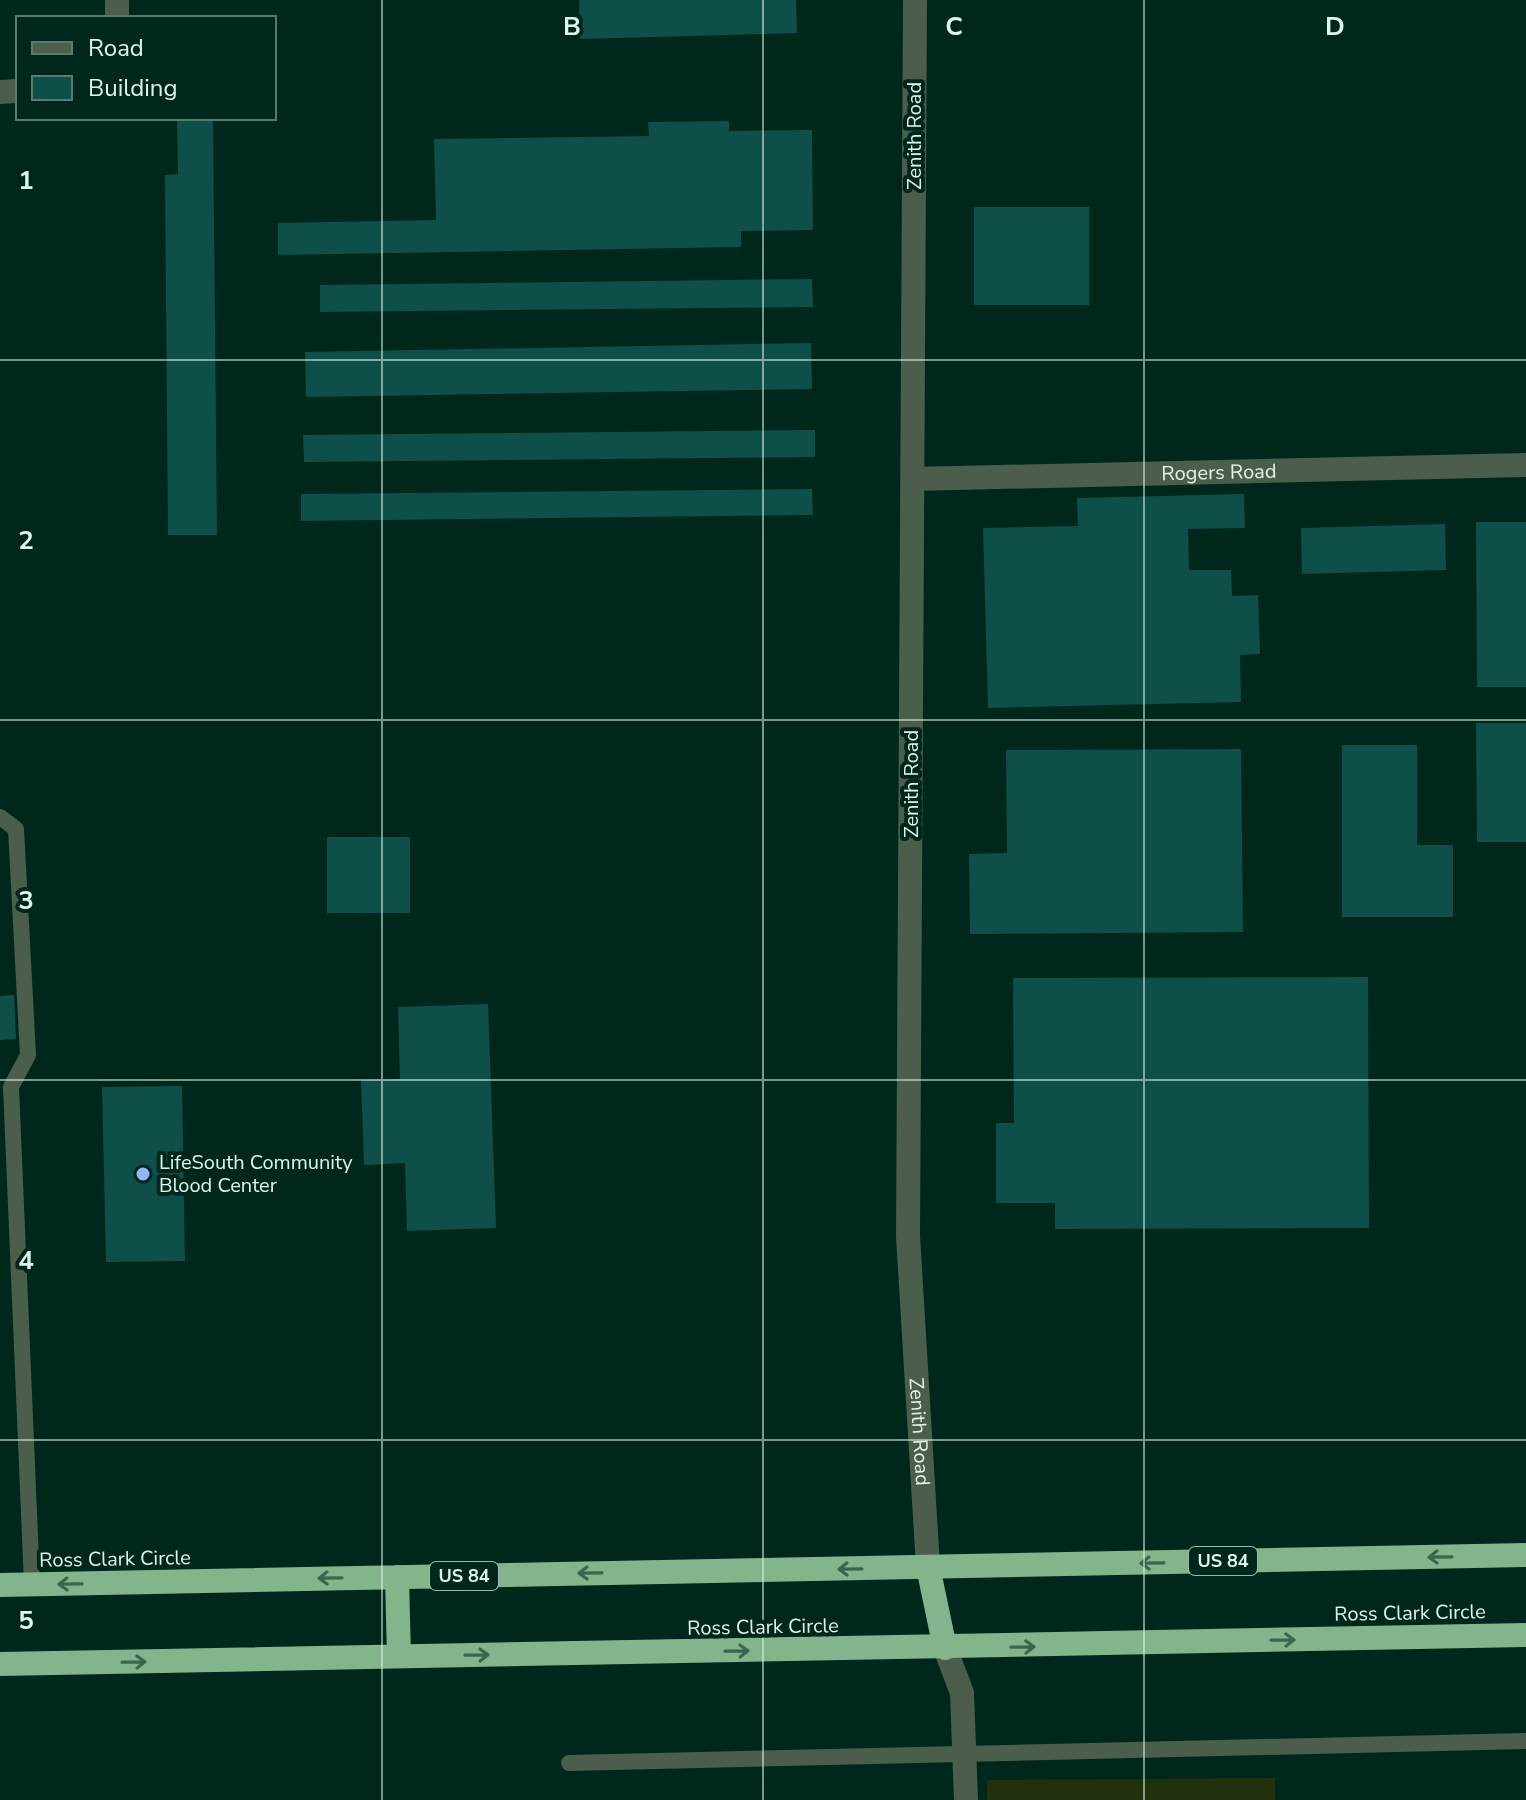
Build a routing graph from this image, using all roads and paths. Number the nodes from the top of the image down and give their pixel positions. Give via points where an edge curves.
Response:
1 (915, 0) edge
2 (1526, 465) edge
3 (913, 479) junction
4 (0, 817) edge
5 (1526, 1555) edge
6 (928, 1567) junction
7 (397, 1577) junction
8 (32, 1584) junction
9 (0, 1585) edge
10 (1526, 1635) edge
11 (945, 1648) junction
12 (399, 1656) junction
13 (0, 1664) edge
14 (1526, 1741) edge
15 (965, 1753) junction
16 (569, 1763) dead end
17 (966, 1800) edge

1 - 3 street, Zenith Road
2 - 3 street, Rogers Road
3 - 6 street, Zenith Road via 908,1236
4 - 8 lane via 16,829 28,1055 11,1087
5 -> 6 highway, Ross Clark Circle / US 84
6 -> 7 highway, Ross Clark Circle / US 84
6 - 11 highway
7 -> 8 highway, Ross Clark Circle / US 84
7 - 12 highway
8 - 9 highway, Ross Clark Circle / US 84
11 -> 10 highway, Ross Clark Circle
12 -> 11 highway, Ross Clark Circle
11 - 15 street via 962,1693
13 -> 12 highway, Ross Clark Circle
14 - 15 lane
15 - 16 lane
15 - 17 street

